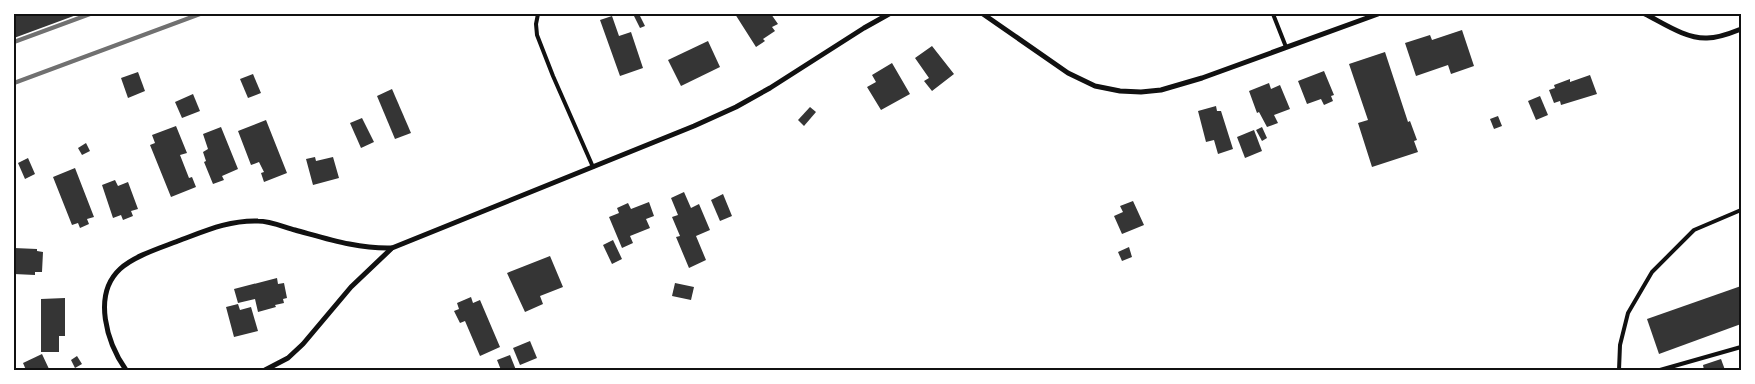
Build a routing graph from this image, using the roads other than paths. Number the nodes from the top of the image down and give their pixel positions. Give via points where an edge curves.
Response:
1 (538, 14) edge
2 (889, 14) edge
3 (983, 14) edge
4 (1273, 14) edge
5 (1378, 14) edge
6 (1645, 14) edge
7 (1741, 30) edge
8 (1286, 47) junction
9 (593, 167) junction
10 (1741, 210) edge
11 (392, 248) junction
12 (1741, 347) edge
13 (126, 370) edge
14 (265, 370) edge
15 (1619, 370) edge
16 (1660, 370) edge

1 - 9 lane via 538,36
2 - 9 street via 736,107
3 - 8 street via 1068,73 1095,86 1120,91 1141,92 1178,86
4 - 8 lane
5 - 8 street
6 - 7 street via 1690,36 1707,38
9 - 11 street
10 - 15 lane via 1694,230 1652,272 1628,313 1620,345
11 - 13 street via 347,245 261,220 218,225 145,254 121,268 110,280 106,299 108,337
11 - 14 street via 351,287 303,344 288,358
12 - 16 lane

